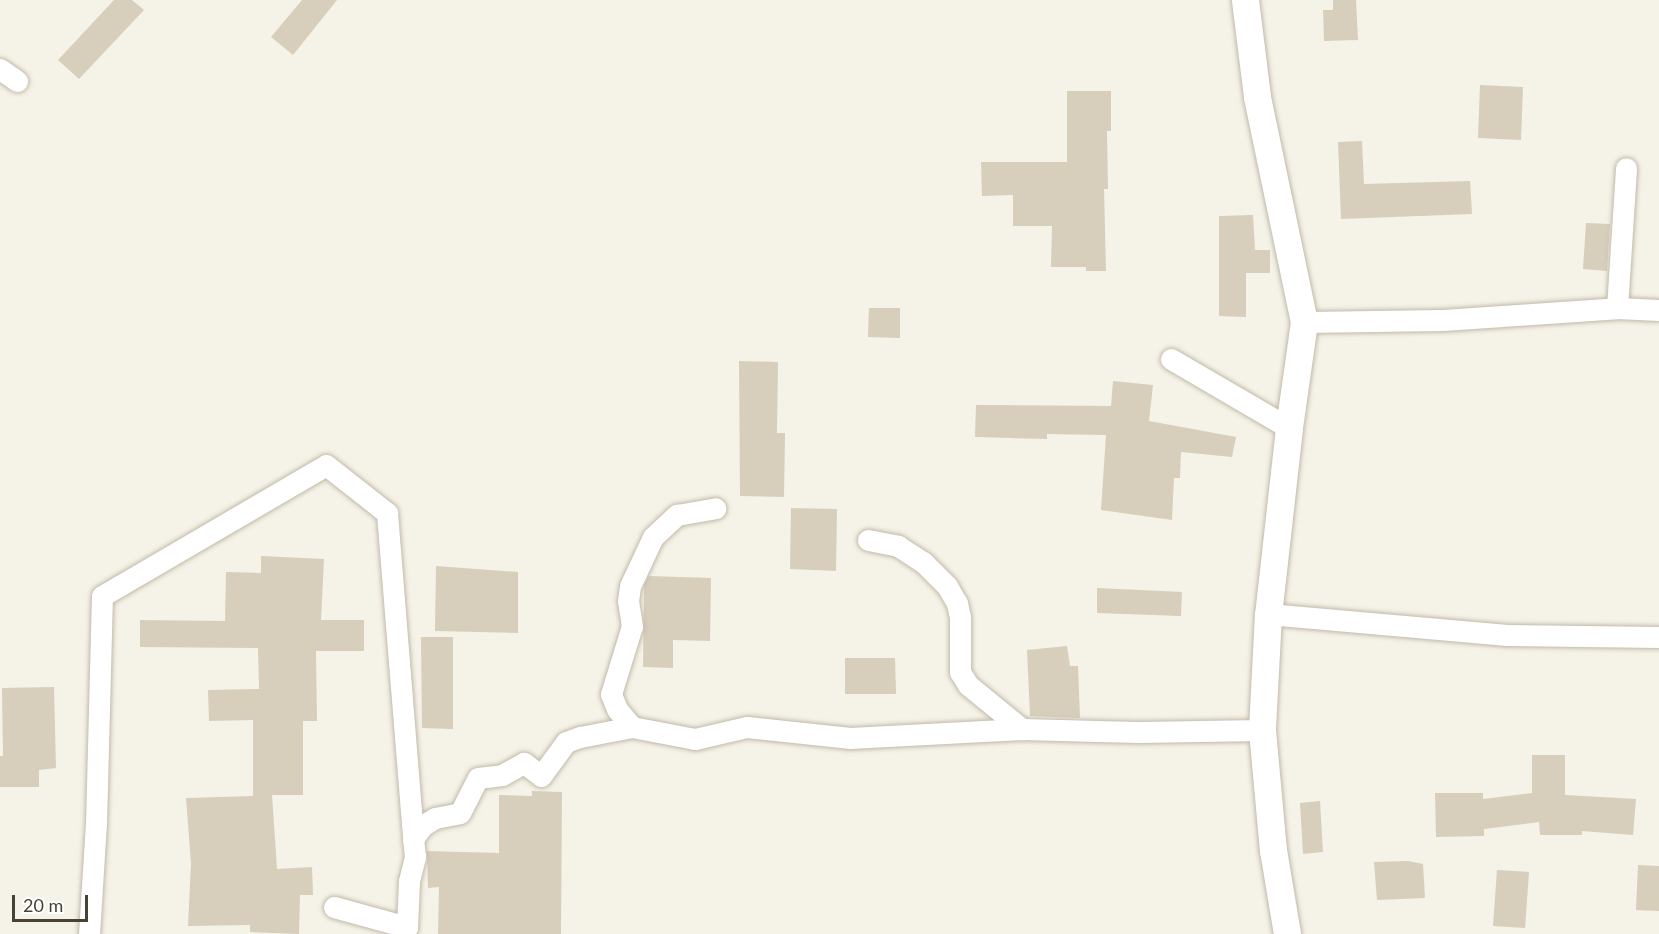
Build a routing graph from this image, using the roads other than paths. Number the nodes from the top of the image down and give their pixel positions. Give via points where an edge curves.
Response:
1 (1245, 0) edge
2 (1626, 168) dead end
3 (1617, 308) junction
4 (1659, 310) edge
5 (1304, 322) junction
6 (1171, 359) dead end
7 (1289, 428) junction
8 (715, 508) dead end
9 (868, 540) dead end
10 (1268, 614) junction
11 (1659, 637) edge
12 (632, 727) junction
13 (1022, 729) junction
14 (1262, 730) junction
15 (413, 839) junction
16 (334, 907) dead end
17 (407, 931) edge
18 (88, 934) edge
19 (1287, 934) edge

1 - 5 street via 1257,97
2 - 3 street
3 - 4 street
3 - 5 street via 1443,320
5 - 7 street
6 - 7 street
7 - 10 street
8 - 12 street via 677,515 653,537 630,586 632,626 611,694
9 - 13 street via 898,546 923,562 947,586 960,617 960,672 973,689
10 - 11 street via 1507,635
10 - 14 street
12 - 13 street via 695,739 747,727 850,738
12 - 15 street via 566,742 541,776 524,763 502,775 478,778 460,813 435,818 422,826
13 - 14 street
14 - 19 street via 1273,850
15 - 17 street via 415,857 409,881
15 - 18 street via 387,513 326,465 102,596 96,824
16 - 17 street

